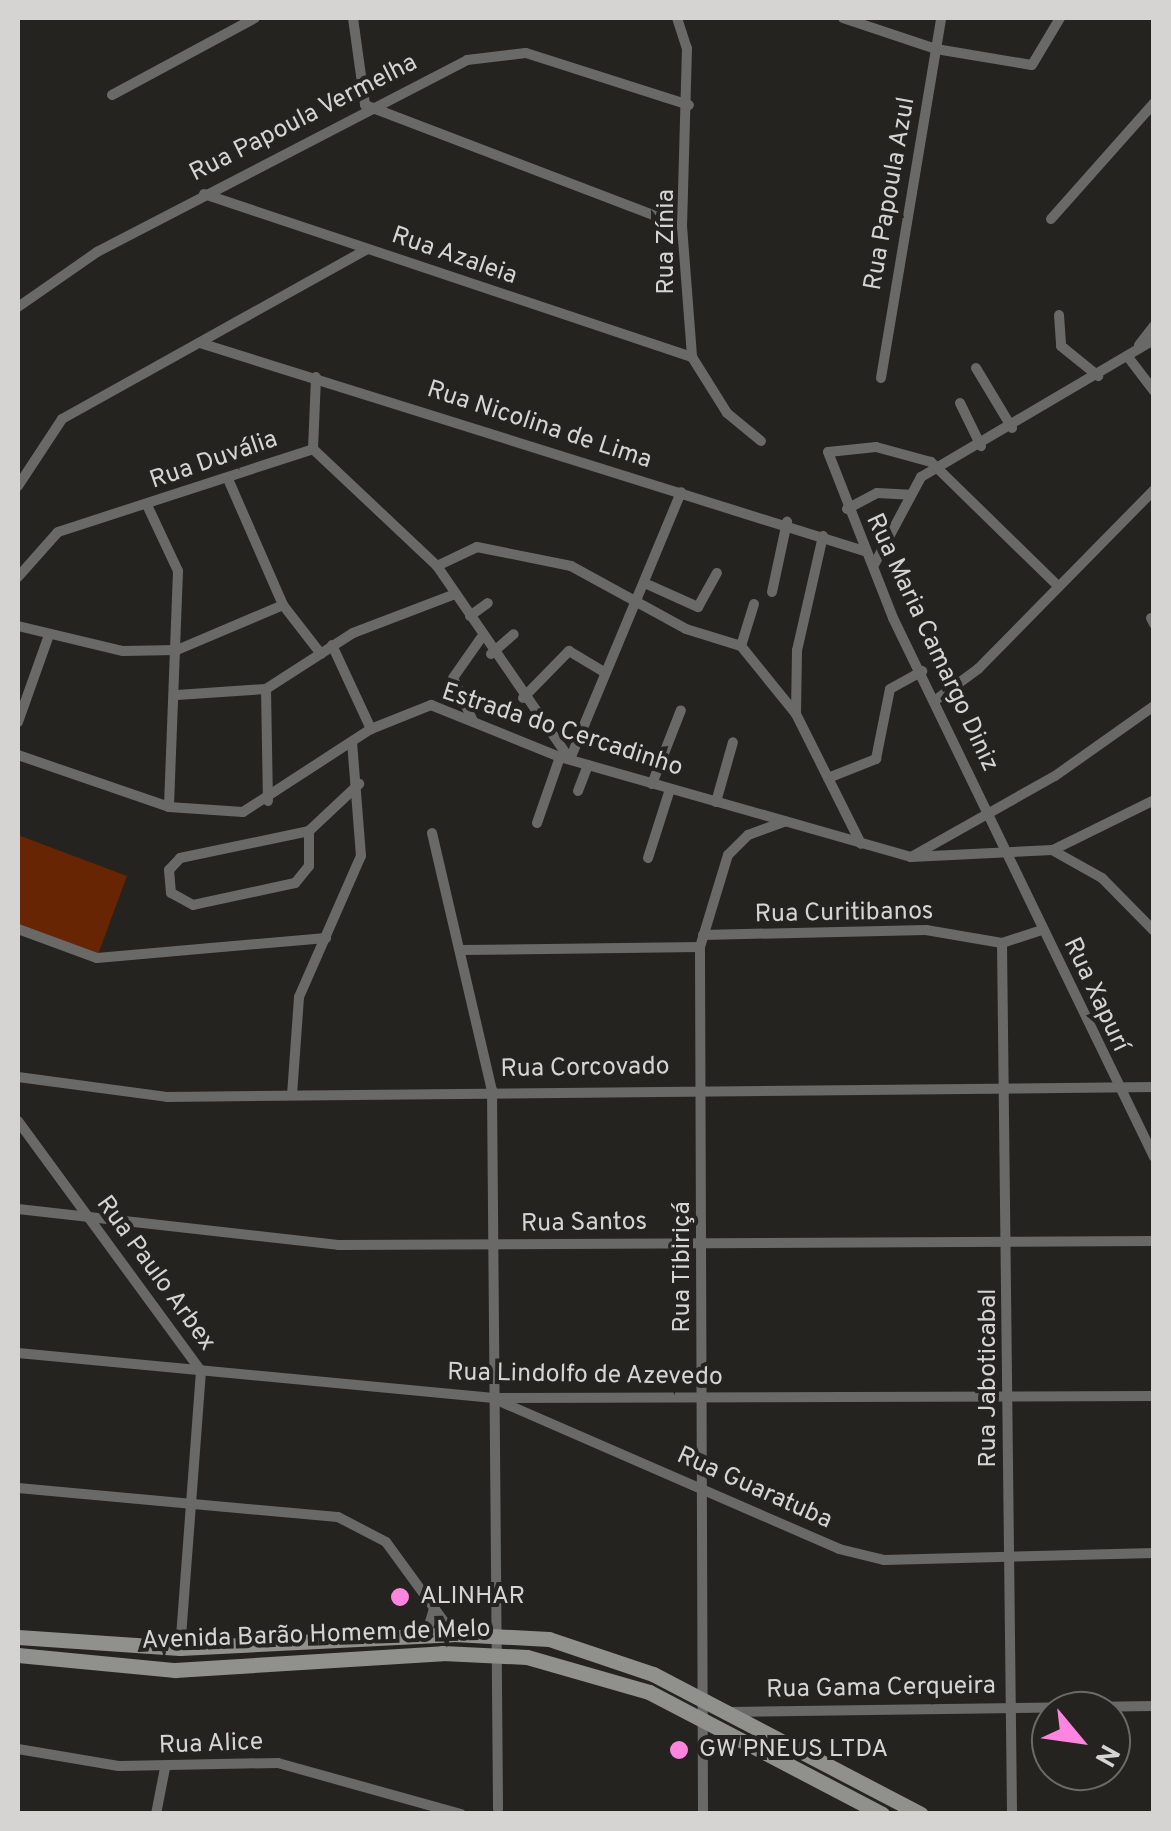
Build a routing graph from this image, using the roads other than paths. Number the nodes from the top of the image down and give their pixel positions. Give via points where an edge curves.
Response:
1 (255, 18) edge
2 (353, 18) edge
3 (677, 18) edge
4 (843, 18) edge
5 (942, 18) edge
6 (1060, 18) edge
7 (936, 48) junction
8 (112, 94) dead end
9 (1154, 103) edge
10 (365, 105) junction
11 (689, 105) junction
12 (204, 194) junction
13 (1051, 218) dead end
14 (682, 226) junction
15 (367, 249) junction
16 (18, 307) edge
17 (1060, 315) dead end
18 (1154, 326) edge
19 (1154, 340) edge
20 (200, 343) junction
21 (1138, 348) junction
22 (1128, 356) junction
23 (692, 357) junction
24 (976, 368) dead end
25 (1098, 376) junction
26 (316, 377) junction
27 (880, 378) dead end
28 (1154, 391) edge
29 (960, 403) dead end
30 (1012, 428) junction
31 (761, 442) dead end
32 (981, 446) junction
33 (313, 449) junction
34 (936, 472) junction
35 (228, 479) junction
36 (18, 486) edge
37 (1154, 490) edge
38 (681, 492) junction
39 (910, 495) junction
40 (148, 505) junction
41 (846, 509) junction
42 (787, 522) junction
43 (823, 536) junction
44 (864, 551) junction
45 (874, 565) junction
46 (437, 566) junction
47 (717, 573) dead end
48 (18, 577) edge
49 (1056, 584) junction
50 (650, 586) junction
51 (772, 592) dead end
52 (455, 594) junction
53 (643, 600) junction
54 (488, 602) dead end
55 (754, 604) dead end
56 (282, 605) junction
57 (470, 616) junction
58 (18, 626) edge
59 (514, 634) dead end
60 (50, 635) junction
61 (481, 638) junction
62 (332, 645) junction
63 (741, 646) junction
64 (176, 650) junction
65 (320, 654) junction
66 (491, 654) junction
67 (922, 670) junction
68 (602, 671) junction
69 (266, 689) junction
70 (177, 695) junction
71 (522, 698) junction
72 (937, 699) junction
73 (1154, 706) edge
74 (681, 710) dead end
75 (796, 714) junction
76 (18, 722) edge
77 (474, 722) junction
78 (372, 729) junction
79 (352, 742) junction
80 (732, 742) dead end
81 (18, 755) edge
82 (565, 758) junction
83 (588, 765) junction
84 (828, 778) junction
85 (359, 784) junction
86 (652, 784) junction
87 (670, 789) junction
88 (578, 790) dead end
89 (1154, 800) edge
90 (268, 801) junction
91 (716, 802) junction
92 (169, 807) junction
93 (986, 808) junction
94 (786, 822) junction
95 (537, 823) dead end
96 (309, 831) junction
97 (432, 833) dead end
98 (861, 844) junction
99 (1004, 849) junction
100 (1052, 850) junction
101 (911, 857) junction
102 (648, 858) dead end
103 (18, 929) edge
104 (1042, 930) junction
105 (1154, 931) edge
106 (326, 938) junction
107 (701, 941) junction
108 (1002, 943) junction
109 (462, 950) junction
110 (18, 1077) edge
111 (1008, 1084) junction
112 (1117, 1086) junction
113 (1154, 1087) edge
114 (702, 1088) junction
115 (492, 1090) junction
116 (292, 1095) junction
117 (18, 1121) edge
118 (1154, 1157) edge
119 (18, 1208) edge
120 (88, 1218) junction
121 (1154, 1241) edge
122 (703, 1242) junction
123 (1008, 1242) junction
124 (500, 1244) junction
125 (18, 1352) edge
126 (202, 1371) junction
127 (1009, 1396) junction
128 (1154, 1396) edge
129 (494, 1398) junction
130 (704, 1400) junction
131 (703, 1487) junction
132 (18, 1488) edge
133 (185, 1502) junction
134 (1154, 1553) edge
135 (1010, 1556) junction
136 (436, 1603) junction
137 (497, 1633) junction
138 (453, 1634) junction
139 (426, 1635) junction
140 (18, 1637) edge
141 (180, 1648) junction
142 (498, 1653) junction
143 (18, 1655) edge
144 (701, 1697) junction
145 (1154, 1706) edge
146 (1015, 1707) junction
147 (730, 1712) junction
148 (700, 1718) junction
149 (18, 1749) edge
150 (165, 1768) junction
151 (492, 1811) edge
152 (156, 1814) edge
153 (462, 1814) edge
154 (511, 1814) edge
155 (703, 1814) edge
156 (882, 1814) edge
157 (920, 1814) edge
158 (1012, 1814) edge

1 - 8 street
2 - 10 street
3 - 11 street, Rua Zínia
4 - 7 street
5 - 7 street, Rua Papoula Azul
6 - 7 street via 1032,65
7 - 27 street, Rua Papoula Azul
9 - 13 street
10 - 11 street, Rua Papoula Vermelha via 467,60 526,53
10 - 12 street, Rua Papoula Vermelha
10 - 14 street
11 - 14 street, Rua Zínia
12 - 15 street, Rua Azaleia
12 - 16 street, Rua Papoula Vermelha
14 - 23 street, Rua Zínia
15 - 20 street
15 - 23 street, Rua Azaleia
17 - 25 street via 1060,346
18 - 21 street
19 - 21 street
20 - 26 street, Rua Nicolina de Lima
20 - 36 street via 62,419
21 - 22 street
22 - 25 street
22 - 28 street
23 - 31 street, Rua Zínia via 727,413
24 - 30 street
25 - 30 street
26 - 33 street, Rua Duvália
26 - 38 street, Rua Nicolina de Lima
29 - 32 street
30 - 32 street
32 - 34 street
33 - 35 street, Rua Duvália
33 - 46 street
34 - 39 street
34 - 41 street, Rua Maria Camargo Diniz via 902,451 828,452
34 - 49 street
35 - 40 street, Rua Duvália
35 - 56 street
37 - 49 street
38 - 42 street, Rua Nicolina de Lima
38 - 50 street
39 - 41 street via 877,493
39 - 45 street
40 - 48 street, Rua Duvália via 58,532
40 - 64 street via 178,571
41 - 44 street, Rua Maria Camargo Diniz
42 - 43 street, Rua Nicolina de Lima
42 - 51 street
43 - 44 street, Rua Nicolina de Lima
43 - 75 street via 797,650
44 - 45 street, Rua Maria Camargo Diniz
45 - 67 street, Rua Maria Camargo Diniz
46 - 52 street
46 - 53 street via 478,547 520,550
47 - 50 street via 698,607
49 - 72 street via 978,669
50 - 53 street
52 - 57 street
52 - 62 street
53 - 63 street via 686,629
53 - 68 street
54 - 57 street
55 - 63 street
56 - 64 street
56 - 65 street
57 - 61 street
58 - 60 street
59 - 66 street
60 - 64 street
60 - 76 street
61 - 66 street
61 - 77 street via 453,678
62 - 65 street
62 - 78 street
63 - 75 street
64 - 70 street
65 - 69 street
66 - 71 street
67 - 72 street, Rua Maria Camargo Diniz
67 - 84 street via 890,688 876,759
68 - 71 street via 569,651
68 - 82 street
69 - 70 street
69 - 90 street
70 - 92 street
71 - 82 street
72 - 93 street, Rua Maria Camargo Diniz
73 - 93 street via 1055,776
74 - 86 street
75 - 84 street
77 - 78 street, Estrada do Cercadinho via 430,705
77 - 82 street, Estrada do Cercadinho
78 - 79 street, Estrada do Cercadinho
79 - 85 street
79 - 90 street, Estrada do Cercadinho
80 - 91 street
81 - 92 street, Estrada do Cercadinho
82 - 83 street, Estrada do Cercadinho
82 - 95 street
83 - 86 street, Estrada do Cercadinho
83 - 88 street
84 - 98 street
85 - 96 street
85 - 106 street via 362,856
86 - 87 street, Estrada do Cercadinho
87 - 91 street, Estrada do Cercadinho
87 - 102 street
89 - 100 street
90 - 92 street, Estrada do Cercadinho via 204,816
91 - 94 street, Estrada do Cercadinho
93 - 99 street, Rua Maria Camargo Diniz
93 - 101 street
94 - 98 street, Estrada do Cercadinho
94 - 107 street, Rua Tibiriçá via 748,834 728,855
96 - 96 street via 310,866 295,882 193,906 171,893 169,870 180,858
97 - 109 street
98 - 101 street, Estrada do Cercadinho
99 - 100 street, Estrada do Cercadinho
99 - 101 street, Estrada do Cercadinho
99 - 104 street, Rua Xapurí
100 - 105 street, Estrada do Cercadinho via 1102,878
103 - 106 street via 97,958 119,949
104 - 108 street, Rua Curitibanos
104 - 112 street, Rua Xapurí
106 - 116 street via 299,997
107 - 108 street, Rua Curitibanos via 926,930
107 - 109 street, Rua Curitibanos
107 - 114 street, Rua Tibiriçá
108 - 111 street, Rua Jaboticabal
109 - 115 street
110 - 116 street, Rua Corcovado via 166,1097
111 - 112 street, Rua Corcovado
111 - 114 street, Rua Corcovado
111 - 123 street, Rua Jaboticabal
112 - 113 street, Rua Corcovado
112 - 118 street, Rua Xapurí
114 - 115 street, Rua Corcovado
114 - 122 street, Rua Tibiriçá
115 - 116 street, Rua Corcovado
115 - 124 street
117 - 120 street, Rua Paulo Arbex
119 - 120 street, Rua Santos
120 - 124 street, Rua Santos via 338,1245
120 - 126 street, Rua Paulo Arbex
121 - 123 street, Rua Santos
122 - 123 street, Rua Santos
122 - 124 street, Rua Santos
122 - 130 street, Rua Tibiriçá
123 - 127 street, Rua Jaboticabal
124 - 129 street
125 - 126 street, Rua Lindolfo de Azevedo
126 - 129 street, Rua Lindolfo de Azevedo
126 - 133 street, Rua Paulo Arbex
127 - 128 street, Rua Lindolfo de Azevedo
127 - 130 street, Rua Lindolfo de Azevedo
127 - 135 street, Rua Jaboticabal
129 - 130 street, Rua Lindolfo de Azevedo
129 - 131 street, Rua Guaratuba
129 - 137 street
130 - 131 street, Rua Tibiriçá
131 - 135 street, Rua Guaratuba via 884,1560
131 - 144 street, Rua Tibiriçá
132 - 133 street
133 - 136 street via 338,1517 386,1542
133 - 141 street, Rua Paulo Arbex
134 - 135 street, Rua Guaratuba
135 - 146 street, Rua Jaboticabal
136 - 138 street
136 - 139 street
137 - 138 main road, Avenida Barão Homem de Melo
137 - 142 street
137 - 144 main road, Avenida Barão Homem de Melo via 602,1654
138 - 139 main road, Avenida Barão Homem de Melo
139 - 141 main road, Avenida Barão Homem de Melo
140 - 141 main road, Avenida Barão Homem de Melo
142 - 143 main road, Avenida Barão Homem de Melo via 175,1670
142 - 148 main road, Avenida Barão Homem de Melo via 597,1673
142 - 151 street
144 - 147 main road, Avenida Barão Homem de Melo
144 - 148 street, Rua Tibiriçá
145 - 146 street, Rua Gama Cerqueira
146 - 147 street, Rua Gama Cerqueira
146 - 158 street, Rua Jaboticabal
147 - 157 main road, Avenida Barão Homem de Melo
148 - 155 street, Rua Tibiriçá
148 - 156 main road, Avenida Barão Homem de Melo
149 - 150 street, Rua Alice
150 - 152 street
150 - 153 street, Rua Alice via 278,1762
151 - 154 street

